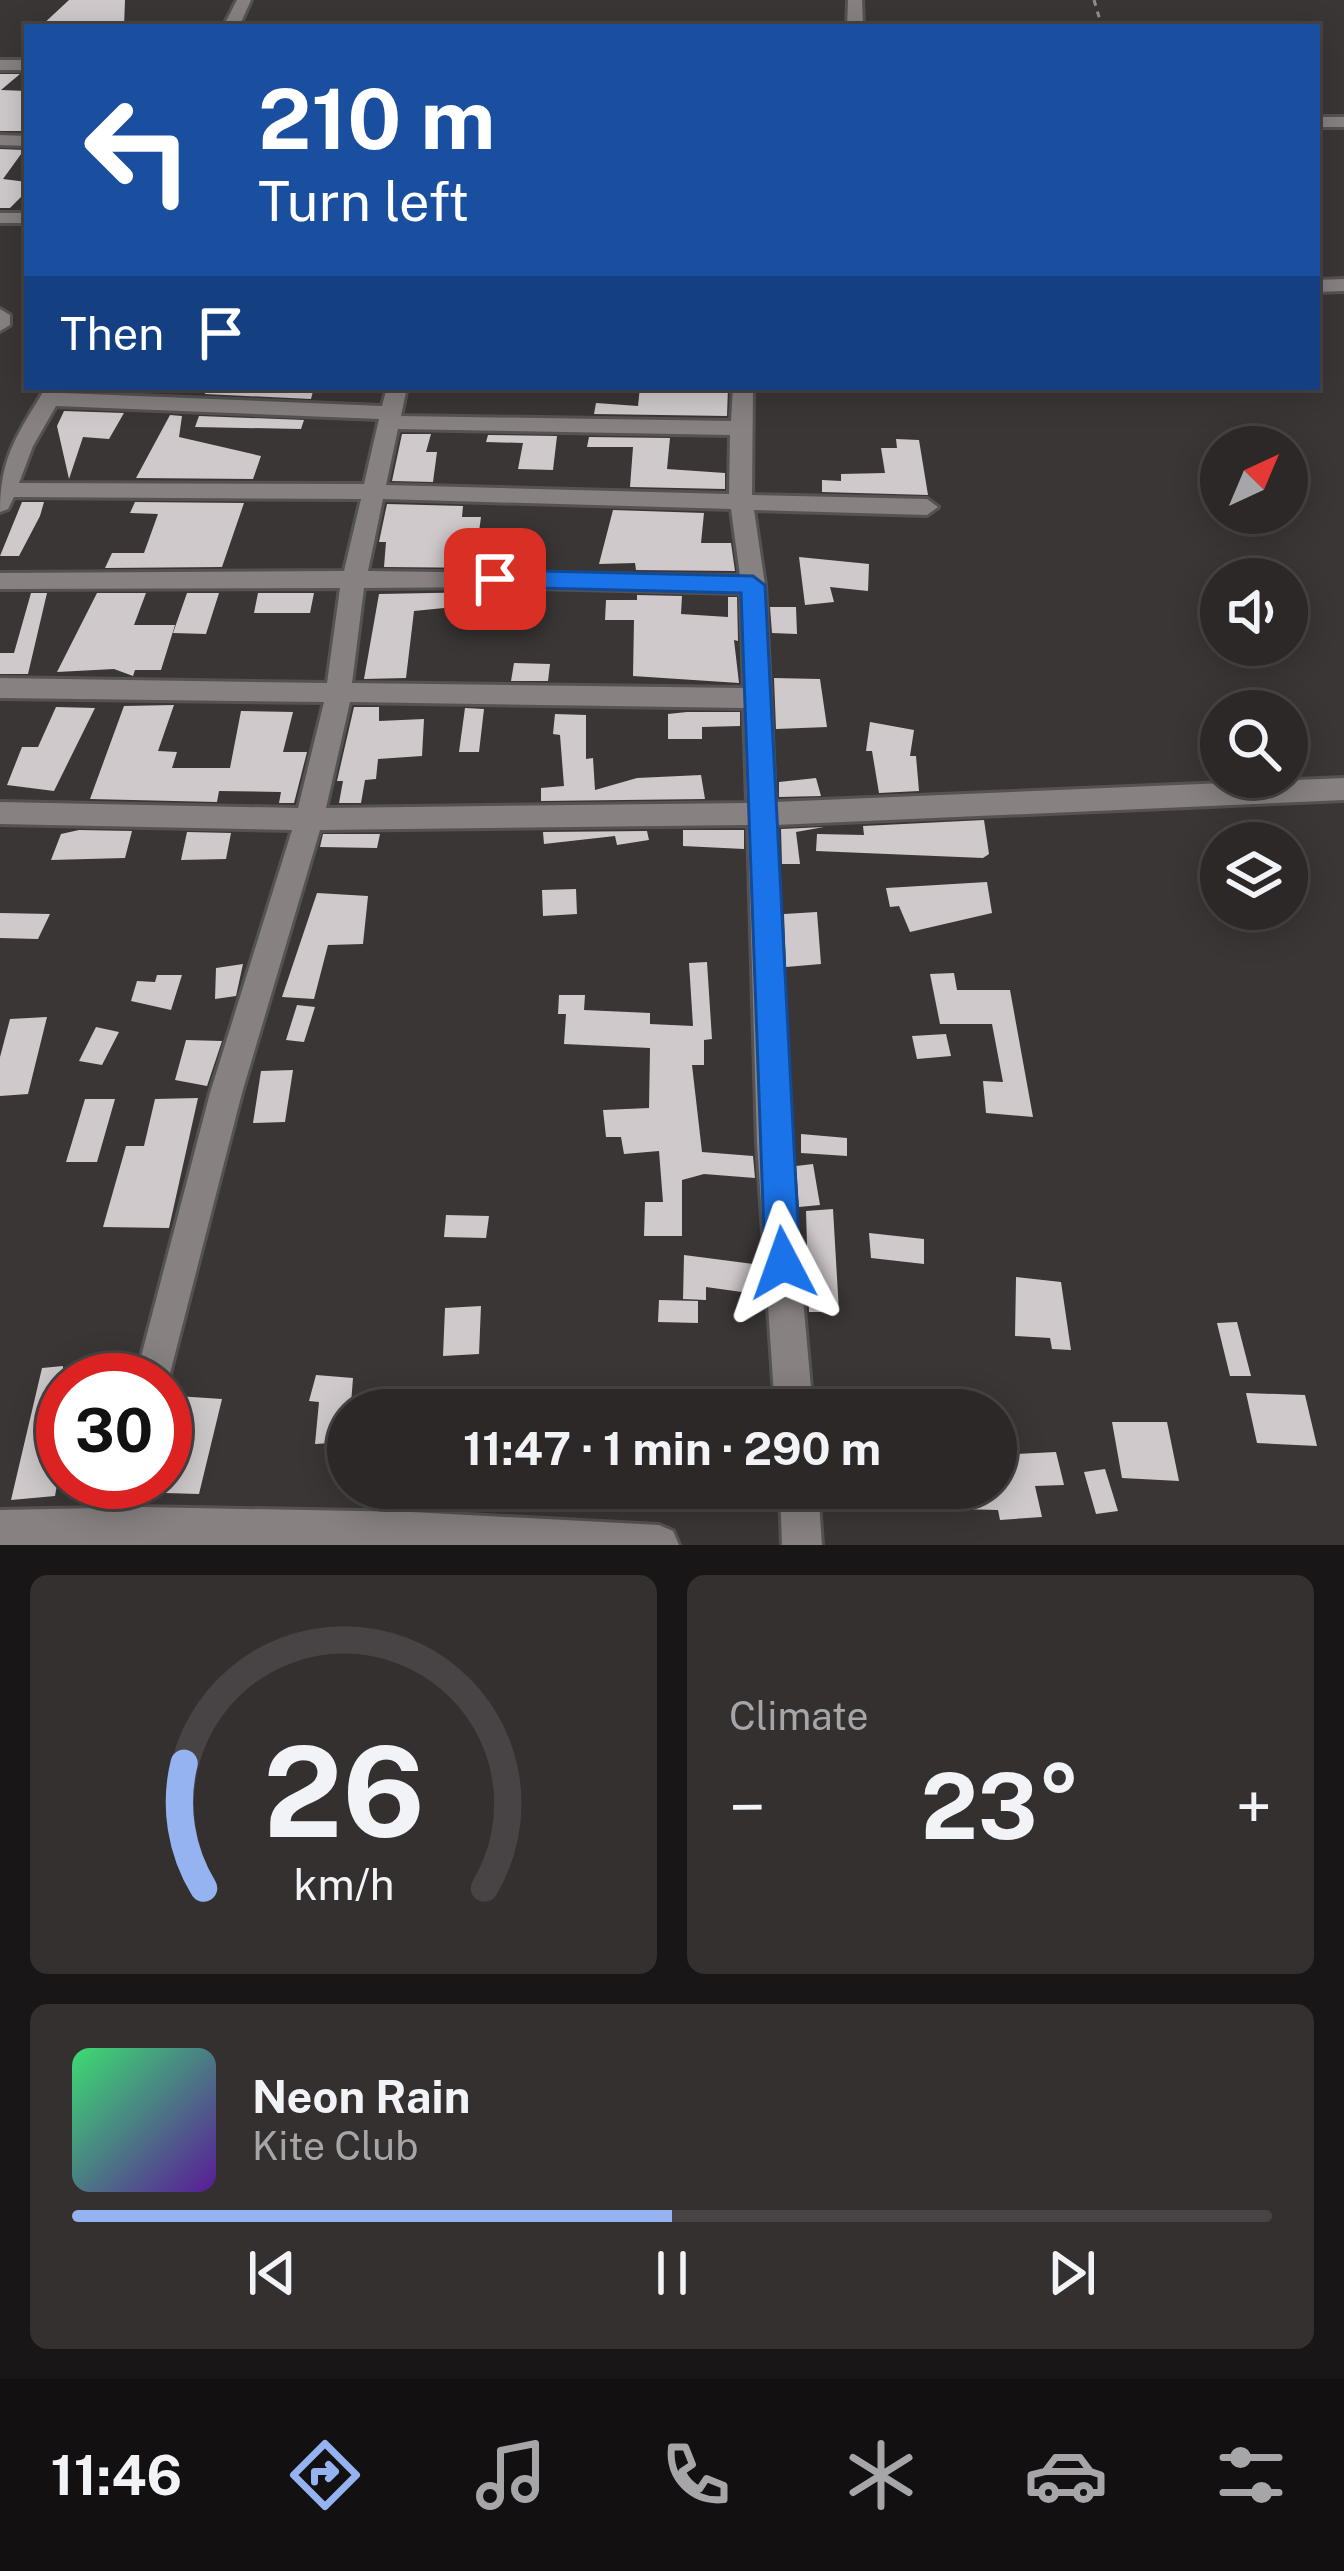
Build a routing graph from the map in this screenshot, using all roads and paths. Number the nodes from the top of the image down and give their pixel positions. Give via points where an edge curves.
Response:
1 (0, 315) edge
2 (0, 325) edge
3 (396, 390) edge
4 (743, 390) edge
5 (52, 393) edge
6 (389, 418) junction
7 (739, 428) junction
8 (374, 493) junction
9 (2, 497) edge
10 (741, 504) junction
11 (927, 507) dead end
12 (0, 581) edge
13 (354, 582) junction
14 (753, 585) junction
15 (0, 688) edge
16 (339, 692) junction
17 (755, 698) junction
18 (1344, 789) edge
19 (0, 813) edge
20 (765, 814) junction
21 (309, 819) junction
22 (160, 1353) edge
23 (792, 1389) edge
24 (120, 1509) edge
25 (800, 1509) edge
26 (116, 1525) junction
27 (0, 1530) edge
28 (292, 1537) edge
29 (659, 1545) edge
30 (802, 1545) edge

1 - 2 street
3 - 6 street
4 - 7 street
5 - 6 street
5 - 9 street
6 - 7 street
6 - 8 street
7 - 10 street
8 - 9 street
8 - 10 street
8 - 13 street
10 - 11 street
10 - 14 street
12 - 13 street
13 - 14 street
13 - 16 street
14 - 17 street
15 - 16 street
16 - 17 street
16 - 21 street
17 - 20 street
18 - 20 street
19 - 21 street
20 - 21 street
20 - 23 street via 773,1143
21 - 22 street via 226,1093
24 - 26 street
25 - 30 street
26 - 27 street
26 - 28 street
28 - 29 street

